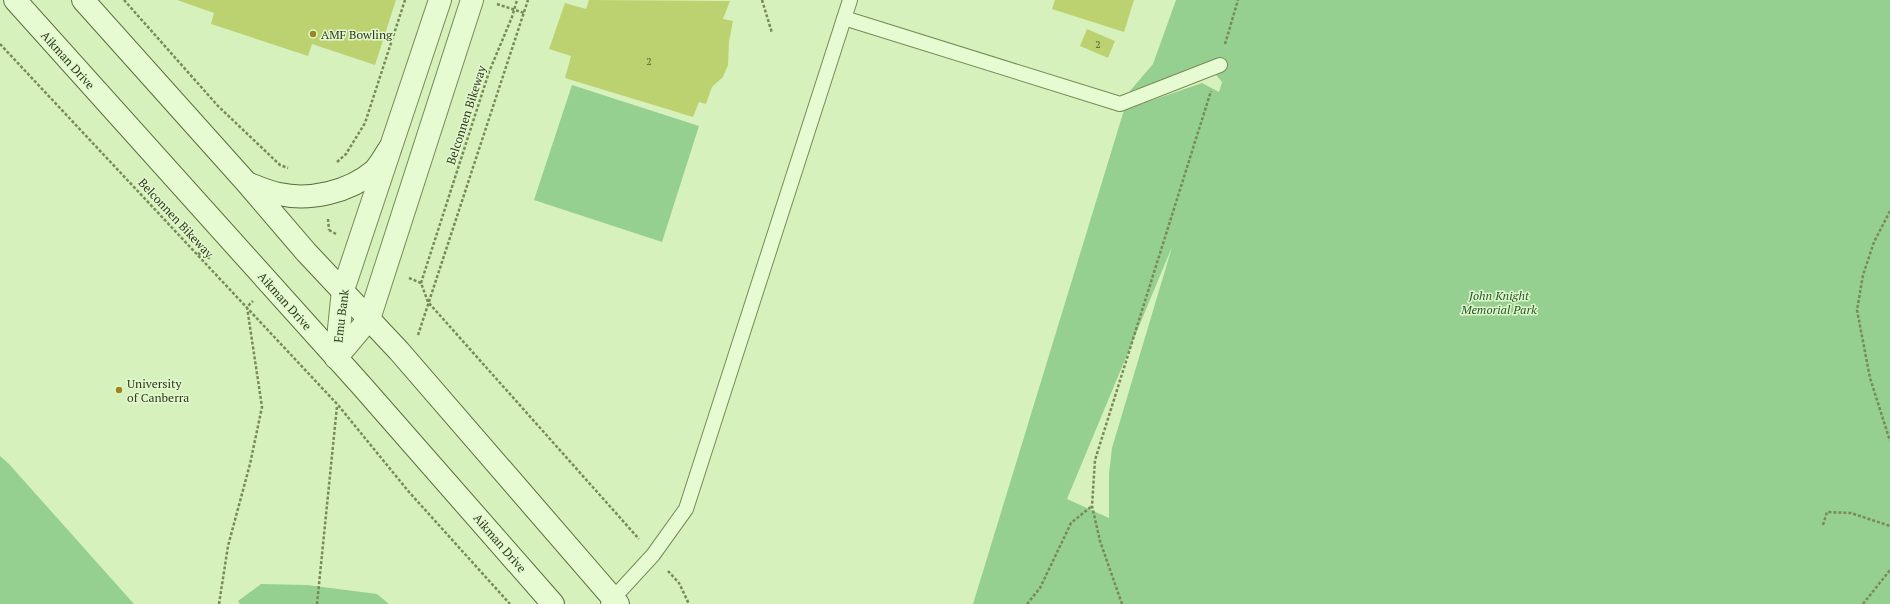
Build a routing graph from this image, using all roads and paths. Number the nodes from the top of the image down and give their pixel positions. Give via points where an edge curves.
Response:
1 (15, 0) edge
2 (83, 0) edge
3 (124, 0) edge
4 (405, 0) edge
5 (440, 0) edge
6 (472, 0) edge
7 (517, 0) edge
8 (528, 0) edge
9 (762, 0) edge
10 (850, 0) edge
11 (1238, 0) edge
12 (494, 3) dead end
13 (514, 10) junction
14 (524, 13) junction
15 (844, 18) junction
16 (772, 33) dead end
17 (0, 44) edge
18 (1220, 65) junction
19 (390, 148) junction
20 (331, 166) dead end
21 (293, 170) dead end
22 (246, 182) junction
23 (1890, 211) edge
24 (409, 278) dead end
25 (421, 283) junction
26 (342, 290) junction
27 (428, 302) junction
28 (247, 307) junction
29 (369, 319) junction
30 (418, 334) dead end
31 (336, 358) junction
32 (338, 405) junction
33 (1890, 441) edge
34 (1092, 506) junction
35 (1823, 525) dead end
36 (1890, 526) edge
37 (653, 555) junction
38 (1890, 570) edge
39 (613, 602) edge
40 (219, 604) edge
41 (317, 604) edge
42 (510, 604) edge
43 (553, 604) edge
44 (689, 604) edge
45 (1028, 604) edge
46 (1122, 604) edge
47 (1863, 604) edge

1 - 31 main road, Aikman Drive
2 - 22 main road
3 - 21 path via 218,106 280,166
4 - 20 path via 365,123 346,154
5 - 19 main road, Emu Bank
6 - 29 main road, Emu Bank
7 - 13 path, Belconnen Bikeway
8 - 14 path
9 - 16 path
10 - 15 lane
11 - 18 path
12 - 13 path
13 - 14 path
13 - 25 path, Belconnen Bikeway via 488,72
14 - 27 path
15 - 18 lane via 1120,104
15 - 37 lane via 686,509
17 - 28 path, Belconnen Bikeway
18 - 34 path via 1095,460
19 - 22 main road via 375,170 340,189 324,194 278,194
19 - 26 main road, Emu Bank
22 - 26 main road
23 - 33 path via 1874,242 1865,268 1857,310 1870,378
24 - 25 path
25 - 27 path
26 - 29 main road
26 - 31 main road, Emu Bank
27 - 30 path
27 - 37 path
28 - 32 path, Belconnen Bikeway
28 - 40 path via 262,407 228,546
29 - 31 main road, Emu Bank
29 - 39 main road
31 - 43 main road, Aikman Drive
32 - 41 path
32 - 42 path, Belconnen Bikeway via 409,492
34 - 45 path via 1071,523 1040,588
34 - 46 path via 1100,541
35 - 36 path via 1827,512 1851,513
37 - 39 lane
37 - 44 path via 680,583
38 - 47 path

